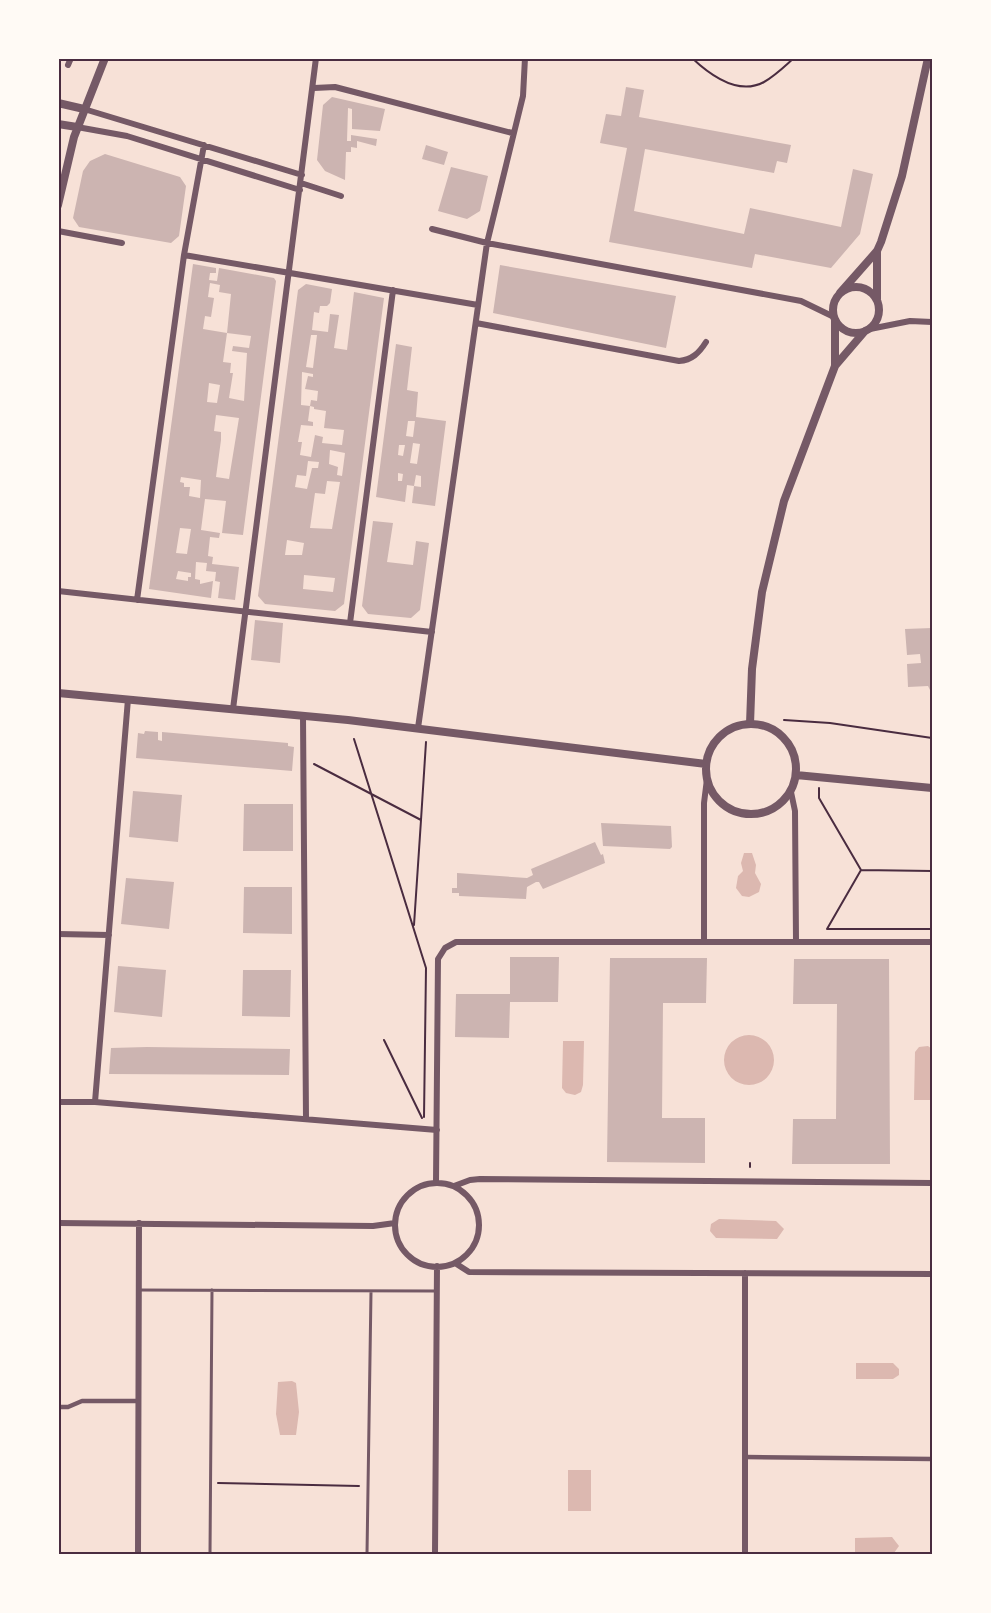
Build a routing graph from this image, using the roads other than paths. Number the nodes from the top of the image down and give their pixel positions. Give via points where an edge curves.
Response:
1 (105, 58) edge
2 (316, 58) edge
3 (928, 58) edge
4 (525, 59) edge
5 (314, 88) junction
6 (58, 103) edge
7 (84, 109) junction
8 (58, 124) edge
9 (77, 127) junction
10 (512, 133) junction
11 (204, 145) junction
12 (200, 159) junction
13 (302, 175) junction
14 (300, 187) junction
15 (342, 196) dead end
16 (58, 205) edge
17 (432, 229) dead end
18 (58, 231) edge
19 (122, 243) dead end
20 (487, 243) junction
21 (877, 251) junction
22 (184, 255) junction
23 (289, 272) junction
24 (393, 290) junction
25 (840, 293) junction
26 (877, 299) junction
27 (478, 305) junction
28 (834, 318) junction
29 (933, 322) edge
30 (476, 323) junction
31 (867, 330) junction
32 (706, 342) dead end
33 (835, 366) junction
34 (58, 591) edge
35 (137, 600) junction
36 (245, 610) junction
37 (350, 623) junction
38 (432, 632) junction
39 (58, 693) edge
40 (128, 699) junction
41 (233, 709) junction
42 (303, 716) junction
43 (750, 724) junction
44 (423, 729) junction
45 (706, 764) junction
46 (796, 775) junction
47 (707, 779) junction
48 (933, 788) edge
49 (791, 792) junction
50 (58, 934) edge
51 (109, 934) junction
52 (796, 940) junction
53 (704, 941) junction
54 (933, 942) edge
55 (58, 1102) edge
56 (95, 1102) junction
57 (306, 1118) junction
58 (437, 1130) junction
59 (436, 1183) junction
60 (933, 1183) edge
61 (454, 1186) junction
62 (58, 1223) edge
63 (139, 1223) junction
64 (395, 1223) junction
65 (455, 1263) junction
66 (437, 1266) junction
67 (745, 1273) junction
68 (933, 1274) edge
69 (139, 1290) junction
70 (212, 1290) junction
71 (437, 1291) junction
72 (371, 1292) junction
73 (138, 1401) junction
74 (58, 1407) edge
75 (746, 1457) junction
76 (933, 1459) edge
77 (138, 1554) edge
78 (210, 1554) edge
79 (367, 1554) edge
80 (435, 1554) edge
81 (745, 1554) edge

1 - 7 street
2 - 5 street
3 - 21 street via 902,176
4 - 10 street via 523,96
5 - 10 street via 335,87
5 - 13 street
6 - 7 street
7 - 9 street
7 - 11 street
8 - 9 street
9 - 12 street via 106,130
9 - 16 street
10 - 20 street
11 - 12 street
11 - 13 street
12 - 14 street
12 - 22 street
13 - 14 street
14 - 15 street
14 - 23 street
17 - 20 street
18 - 19 street
20 - 27 street
20 - 28 street via 781,296 815,306
21 - 25 street
21 - 26 street
22 - 23 street
22 - 35 street
23 - 24 street
23 - 36 street
24 - 27 street
24 - 37 street
25 - 26 street via 851,287 863,287
25 - 28 street via 833,304
26 - 31 street via 880,312
27 - 30 street
28 - 31 street via 851,333
28 - 33 street
29 - 31 street via 910,321
30 - 32 street via 679,361 698,353
30 - 38 street
31 - 33 street
33 - 43 street via 802,446 772,543 755,640
34 - 35 street
35 - 36 street
36 - 37 street
36 - 41 street
37 - 38 street
38 - 44 street
39 - 40 street
40 - 41 street
40 - 51 street
41 - 42 street
42 - 44 street
42 - 57 street
43 - 45 street via 726,732 717,740
43 - 46 street via 766,726 790,745 796,759
44 - 45 street
45 - 47 street
46 - 48 street
46 - 49 street
47 - 49 street via 720,802 744,814 771,810
47 - 53 street
49 - 52 street via 795,811
50 - 51 street
51 - 56 street
52 - 53 street
52 - 54 street
53 - 58 street via 456,942 445,948 438,959
55 - 56 street
56 - 57 street
57 - 58 street
58 - 59 street
59 - 61 street
59 - 64 street via 424,1185 404,1200
60 - 61 street via 480,1179
61 - 65 street via 474,1204 479,1231 466,1255
62 - 63 street
63 - 64 street
63 - 69 street
64 - 66 street via 396,1234 407,1254 426,1265
65 - 66 street
65 - 67 street via 469,1272
66 - 71 street
67 - 68 street
67 - 75 street
69 - 70 lane
69 - 73 street
70 - 72 lane
70 - 78 lane
71 - 72 lane
71 - 80 street
72 - 79 lane
73 - 74 street via 82,1401
73 - 77 street
75 - 76 street
75 - 81 street

